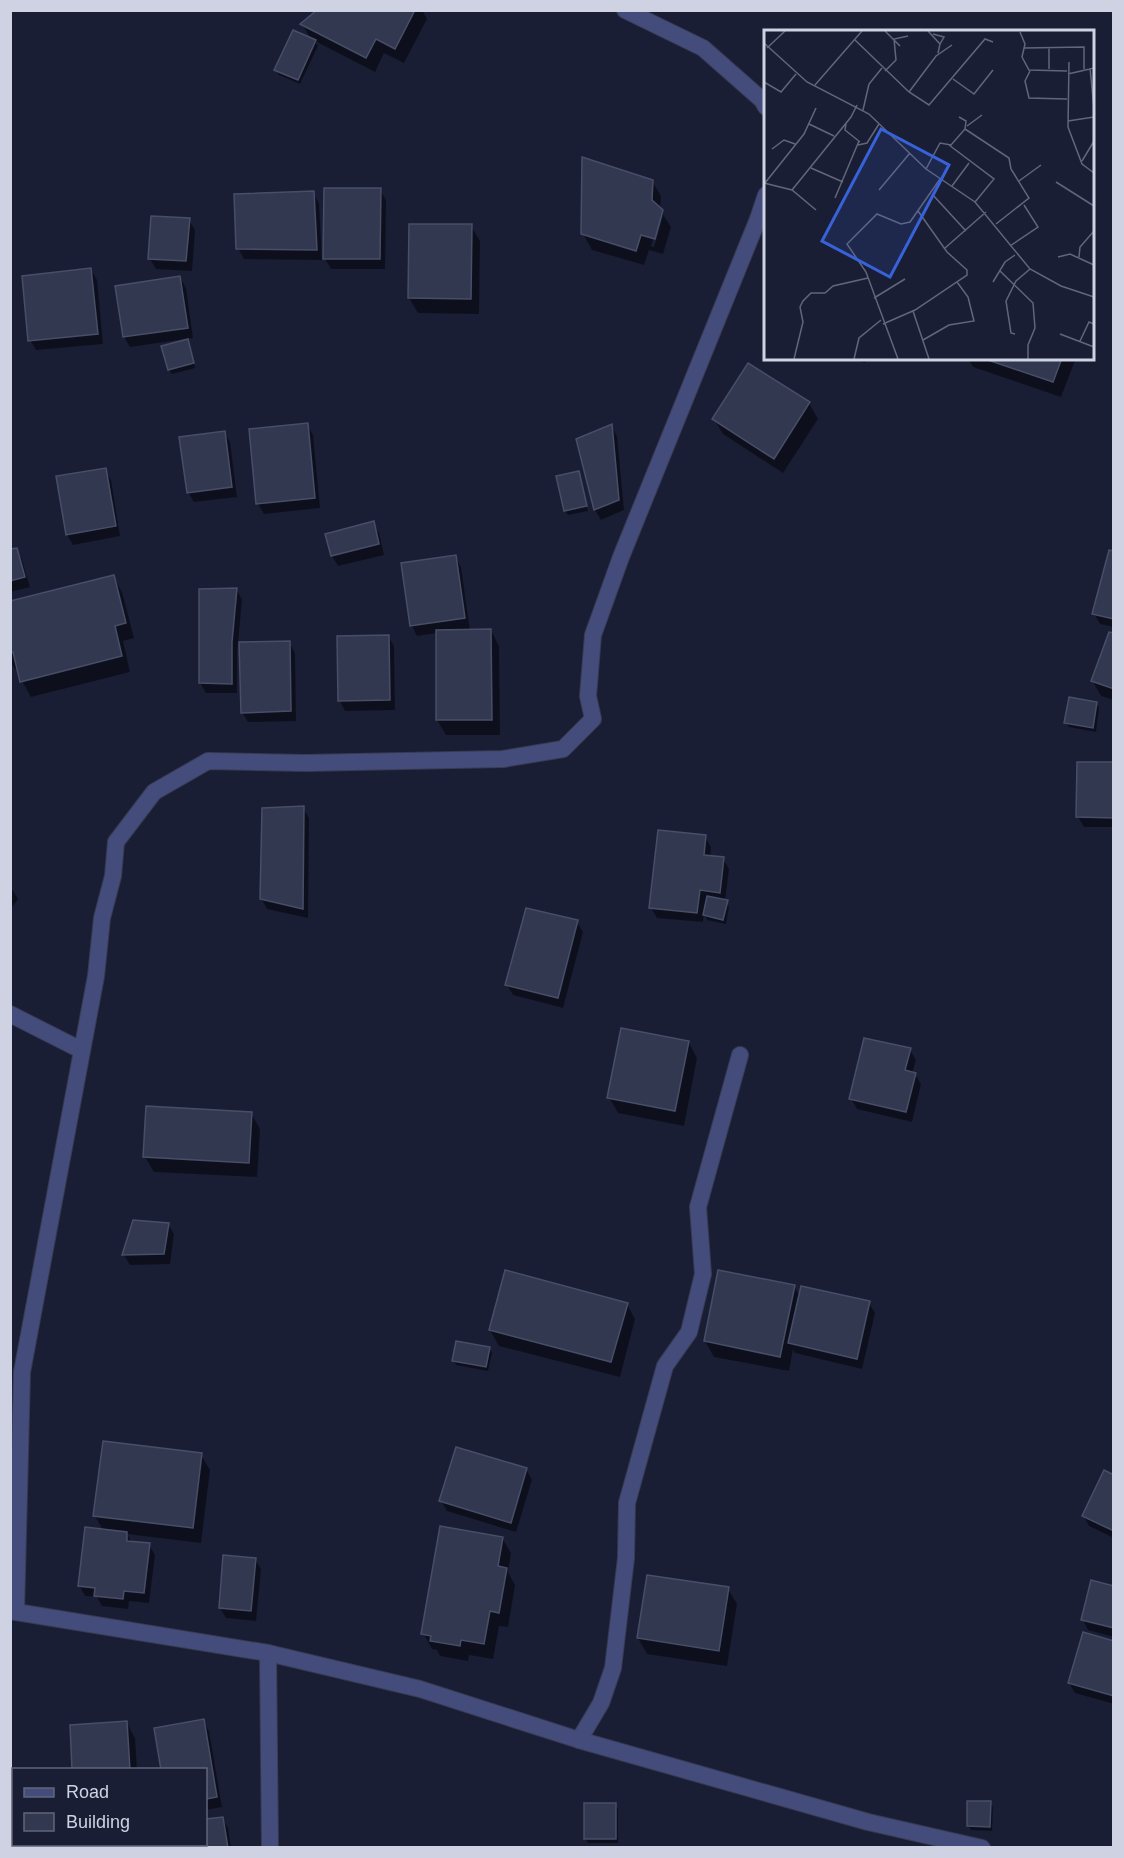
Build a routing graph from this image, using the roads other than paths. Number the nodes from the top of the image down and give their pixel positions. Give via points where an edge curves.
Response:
1 (625, 10) edge
2 (764, 105) edge
3 (764, 198) edge
4 (10, 1014) edge
5 (81, 1050) junction
6 (740, 1055) dead end
7 (16, 1370) edge
8 (13, 1611) edge
9 (268, 1653) junction
10 (579, 1740) junction
11 (270, 1848) edge
12 (982, 1848) edge

1 - 2 street via 704,48
3 - 5 street via 593,635 588,696 593,719 563,749 503,759 208,761 154,792 116,843
4 - 5 street
5 - 7 street
6 - 10 street via 698,1207 703,1274 689,1332 665,1366 627,1503 626,1558 613,1668 601,1703
7 - 8 street
8 - 9 street
9 - 10 street via 420,1689
9 - 11 street
10 - 12 street via 868,1822

